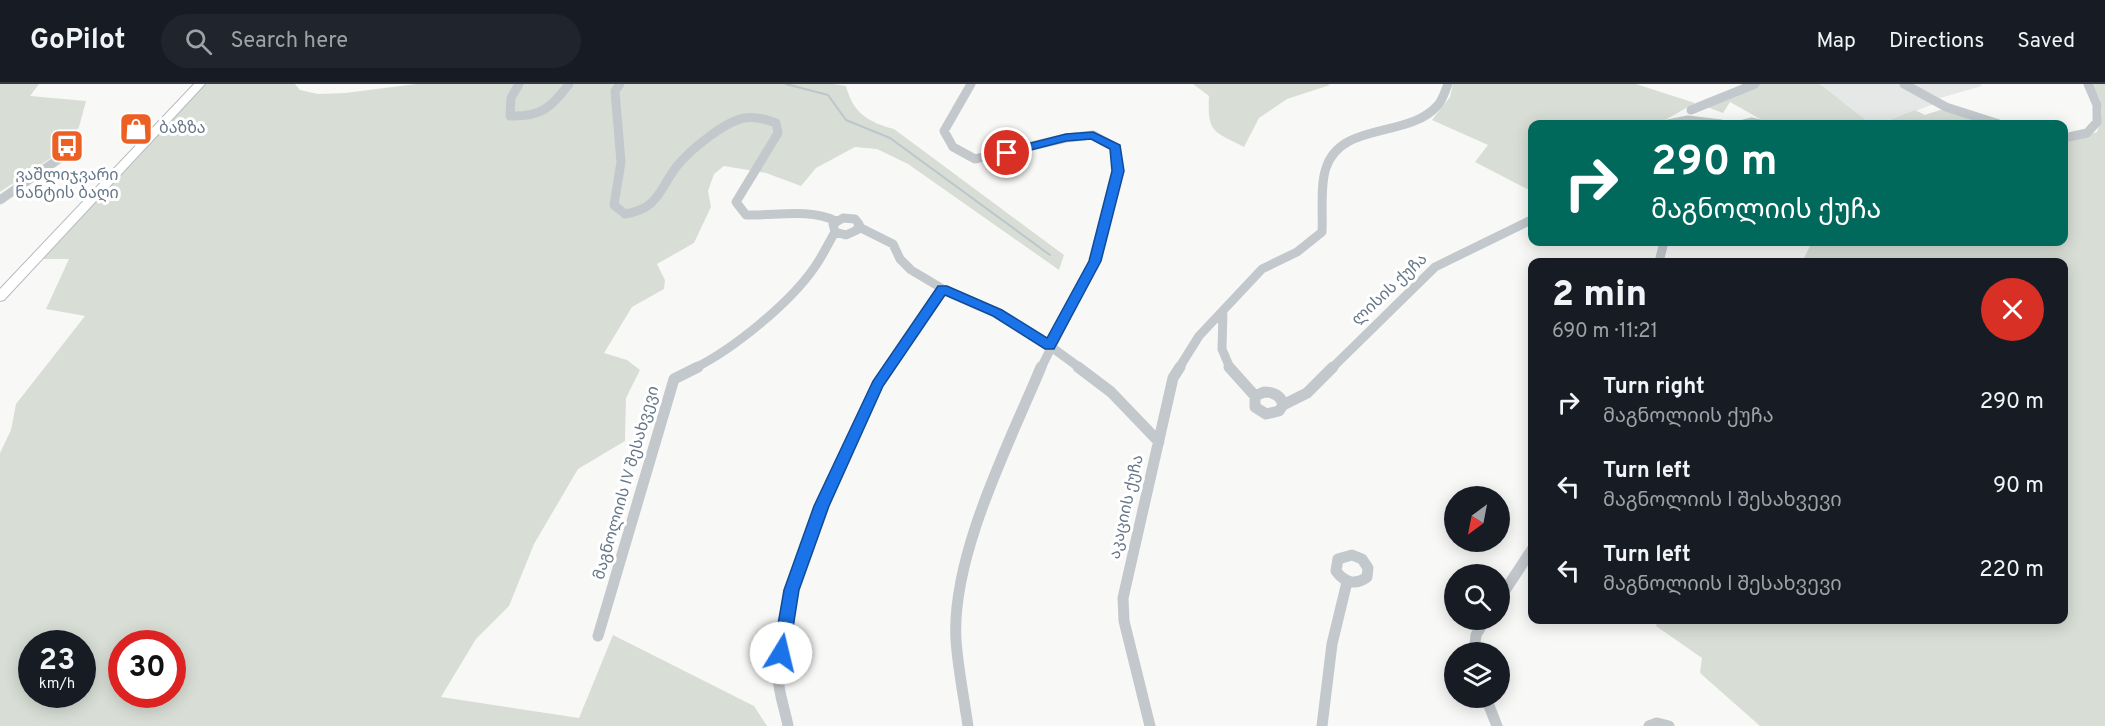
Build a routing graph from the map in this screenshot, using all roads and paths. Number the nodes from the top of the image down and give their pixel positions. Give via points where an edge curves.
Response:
1 (200, 84) edge
2 (519, 84) edge
3 (569, 84) edge
4 (620, 84) edge
5 (971, 84) edge
6 (1448, 84) edge
7 (1755, 84) edge
8 (1904, 84) edge
9 (2088, 84) edge
10 (1691, 110) dead end
11 (1679, 120) edge
12 (1697, 120) edge
13 (1987, 120) edge
14 (2068, 138) edge
15 (76, 147) dead end
16 (0, 200) edge
17 (1528, 221) edge
18 (835, 226) junction
19 (859, 227) junction
20 (943, 289) junction
21 (0, 297) edge
22 (1223, 310) junction
23 (1050, 346) junction
24 (1255, 396) junction
25 (1283, 405) junction
26 (1159, 442) junction
27 (1528, 556) edge
28 (1347, 582) dead end
29 (1510, 583) edge
30 (598, 636) dead end
31 (1490, 708) edge
32 (788, 726) edge
33 (968, 726) edge
34 (1150, 726) edge
35 (1322, 726) edge
36 (1497, 726) edge
37 (1649, 726) edge
38 (1669, 726) edge

1 - 21 main road
2 - 3 street via 511,98 510,116 530,117 551,106
4 - 18 street via 615,91 621,162 615,205 625,214 638,213 652,204 677,166 697,145 741,119 763,117 776,123 778,133 736,202 746,215 828,216
5 - 23 street via 944,131 953,147 975,159 1093,135 1116,148 1118,171 1095,261
6 - 22 street via 1444,99 1433,112 1414,123 1355,139 1336,149 1327,159 1325,169 1322,232 1297,252 1262,269
7 - 10 street
8 - 13 street via 1947,107
9 - 14 street via 2101,97 2103,123 2097,132
11 - 12 street
15 - 16 street
17 - 25 street, ლისის ქუჩა via 1435,267 1307,393
18 - 19 street via 846,235
18 - 19 street via 843,218 851,218 858,221
18 - 30 street, მაგნოლიის IV შესახვევი via 814,269 785,301 721,355 674,379
19 - 20 street via 892,244 911,270
20 - 23 street via 997,313
20 - 32 street via 878,384 822,506 791,590 778,674
22 - 24 street via 1219,339 1224,359 1237,380
22 - 26 street, აკაციის ქუჩა via 1199,336 1173,378
23 - 26 street via 1111,392
23 - 33 street via 992,484 961,586 956,639
24 - 25 street via 1272,393
24 - 25 street via 1254,403 1262,412 1276,413
26 - 34 street, აკაციის ქუჩა via 1123,598 1124,621
27 - 29 street
28 - 35 street via 1332,644
31 - 36 street
37 - 38 street

